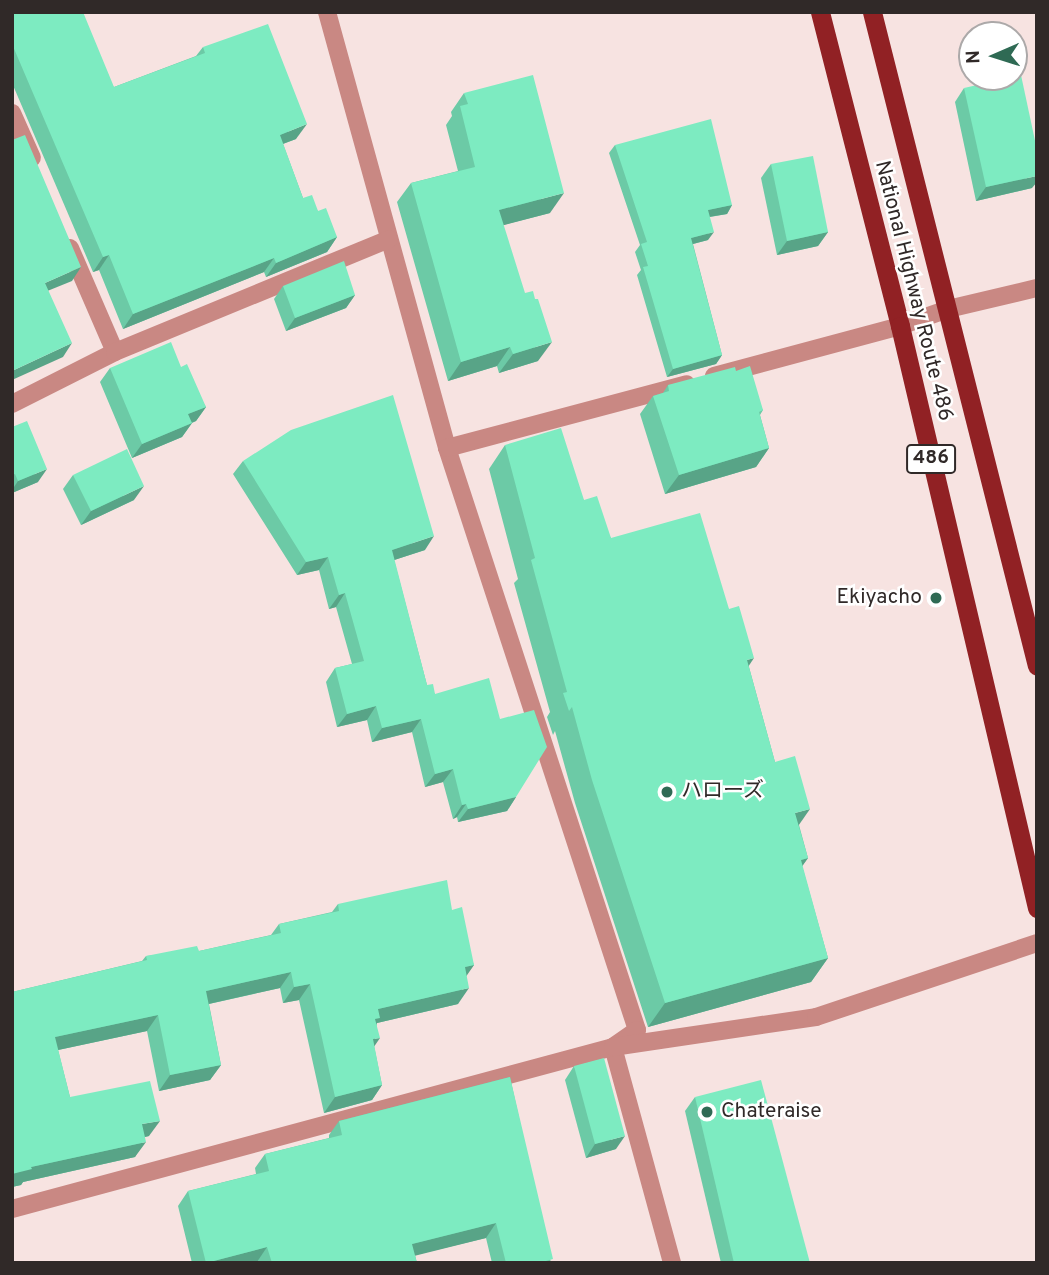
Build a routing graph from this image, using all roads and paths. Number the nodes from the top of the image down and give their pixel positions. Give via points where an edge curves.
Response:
1 (327, 12) edge
2 (820, 12) edge
3 (872, 12) edge
4 (12, 113) edge
5 (39, 176) edge
6 (61, 226) edge
7 (389, 239) junction
8 (1037, 288) edge
9 (948, 309) junction
10 (900, 326) junction
11 (115, 352) junction
12 (12, 404) edge
13 (447, 449) junction
14 (1037, 666) edge
15 (1037, 908) edge
16 (1037, 943) edge
17 (613, 1047) junction
18 (12, 1209) edge
19 (673, 1263) edge

1 - 7 street
2 - 10 highway, National Highway Route 486 / 486
3 - 9 highway, National Highway Route 486 / 486
4 - 5 street
6 - 11 street
7 - 11 street
7 - 13 street
8 - 9 street
9 - 10 street
9 - 14 highway, National Highway Route 486 / 486
10 - 13 street
10 - 15 highway, National Highway Route 486 / 486
11 - 12 street
13 - 17 street via 637,1030
16 - 17 street via 816,1017
17 - 18 street
17 - 19 street

